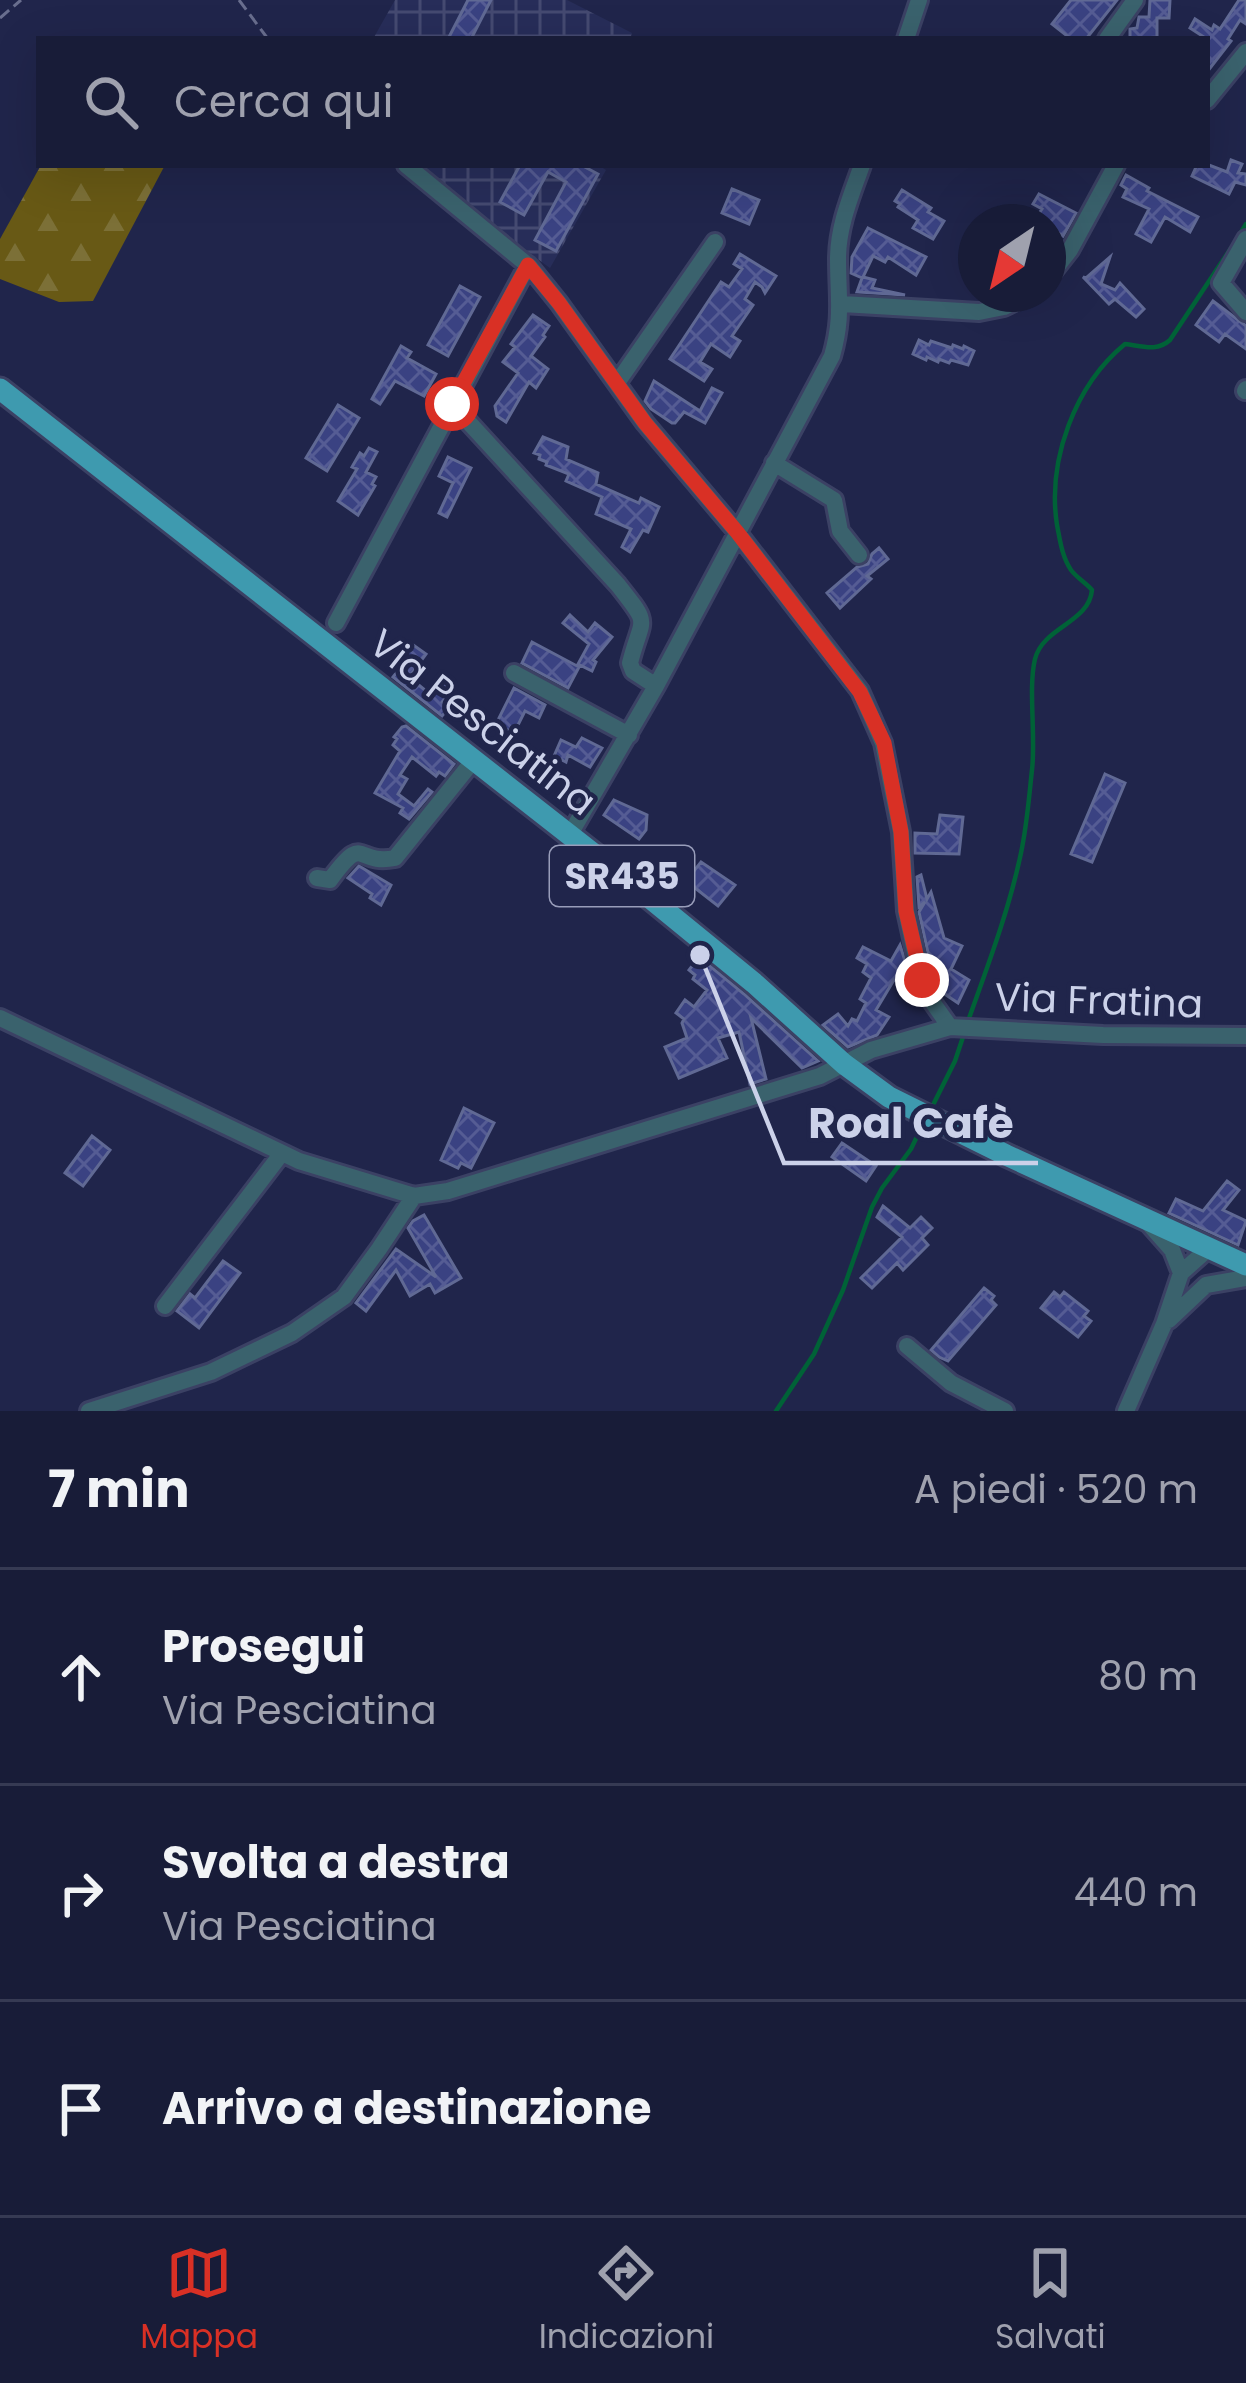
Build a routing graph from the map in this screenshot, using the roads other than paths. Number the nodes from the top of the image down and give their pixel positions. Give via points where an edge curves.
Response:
1 (919, 0) edge
2 (1135, 0) edge
3 (907, 36) edge
4 (1109, 36) edge
5 (1246, 52) edge
6 (1210, 96) edge
7 (410, 168) edge
8 (861, 168) edge
9 (1114, 168) edge
10 (1246, 239) edge
11 (715, 242) dead end
12 (1066, 255) edge
13 (528, 265) junction
14 (842, 304) junction
15 (958, 311) edge
16 (1246, 312) edge
17 (616, 383) junction
18 (0, 389) edge
19 (452, 404) junction
20 (774, 463) junction
21 (737, 532) junction
22 (859, 555) dead end
23 (336, 623) dead end
24 (514, 673) dead end
25 (656, 686) junction
26 (629, 735) junction
27 (473, 760) junction
28 (569, 836) junction
29 (316, 878) dead end
30 (0, 1018) edge
31 (960, 1028) junction
32 (1246, 1036) edge
33 (844, 1064) junction
34 (282, 1154) junction
35 (414, 1196) junction
36 (1142, 1217) junction
37 (1209, 1248) junction
38 (1246, 1265) edge
39 (1181, 1273) junction
40 (1246, 1278) edge
41 (1206, 1286) junction
42 (165, 1306) dead end
43 (1164, 1324) junction
44 (907, 1346) dead end
45 (88, 1411) edge
46 (1005, 1411) edge
47 (1126, 1411) edge

1 - 3 street
2 - 4 street
5 - 6 street
7 - 13 street
8 - 14 street via 842,222
9 - 12 street
10 - 16 street via 1221,283
11 - 17 street
13 - 17 street
13 - 19 street, Via Pesciatina
14 - 15 street
14 - 20 street via 832,356
17 - 21 street
18 - 27 main road, Via Pesciatina / SR435
19 - 23 street, Via Pesciatina
19 - 25 street via 639,611 629,663
20 - 21 street
20 - 22 street via 834,500 840,531
21 - 25 street
21 - 31 street via 860,692 884,743 919,970 933,1003
24 - 26 street
25 - 26 street
26 - 28 street
27 - 28 main road, Via Pesciatina / SR435
27 - 29 street via 395,858 358,852 330,880
28 - 33 main road, Via Pesciatina / SR435
30 - 34 street
31 - 32 street, Via Fratina
31 - 33 street, Via Fratina
33 - 35 street, Via Fratina
33 - 36 main road, Via Pesciatina / SR435 via 927,1117
34 - 35 street
34 - 42 street
35 - 45 street via 344,1297 292,1333 211,1372
36 - 37 main road, Via Pesciatina / SR435
36 - 39 street
37 - 38 main road, Via Pesciatina / SR435
37 - 39 street
37 - 41 street
39 - 43 street
40 - 41 street
41 - 43 street
43 - 47 street
44 - 46 street via 951,1383

